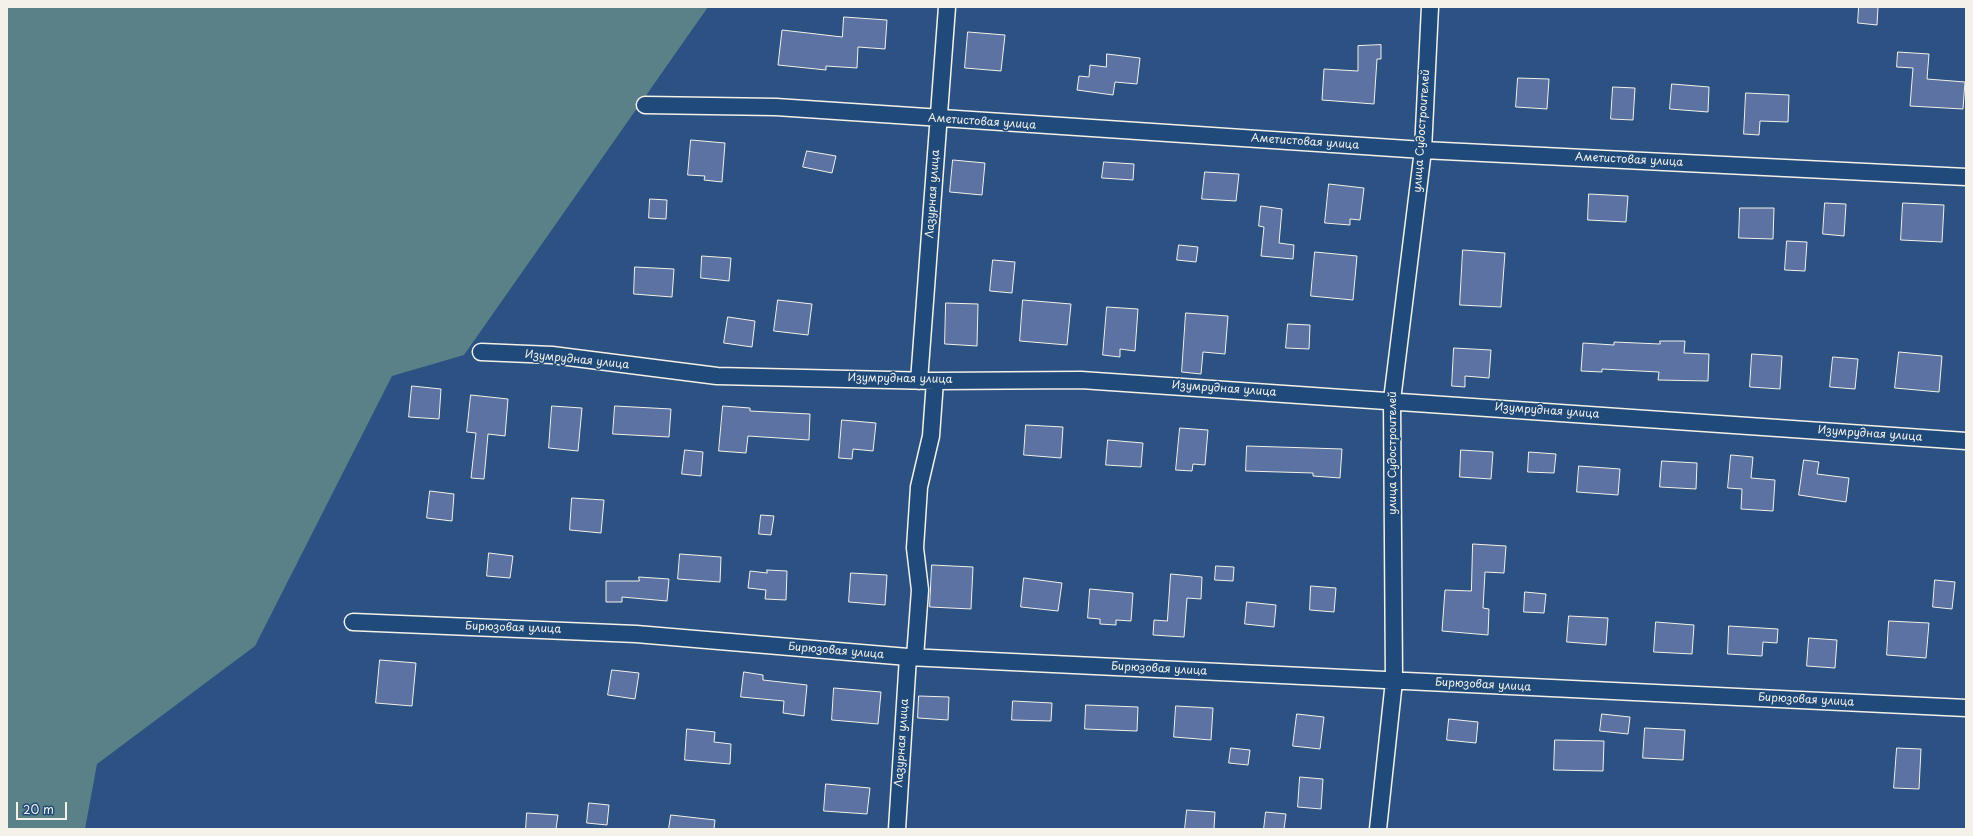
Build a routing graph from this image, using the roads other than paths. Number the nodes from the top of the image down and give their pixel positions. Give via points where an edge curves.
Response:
1 (947, 7) edge
2 (1430, 7) edge
3 (645, 105) dead end
4 (938, 119) junction
5 (1423, 150) junction
6 (1966, 177) edge
7 (481, 352) dead end
8 (927, 381) junction
9 (1392, 400) junction
10 (1966, 441) edge
11 (353, 622) dead end
12 (912, 657) junction
13 (1394, 681) junction
14 (1966, 708) edge
15 (897, 829) edge
16 (1378, 829) edge

1 - 4 street, Лазурная улица
2 - 5 street, улица Судостроителей
3 - 4 street, Аметистовая улица via 776,107
4 - 5 street, Аметистовая улица
4 - 8 street, Лазурная улица
5 - 6 street, Аметистовая улица
5 - 9 street, улица Судостроителей
7 - 8 street, Изумрудная улица via 552,355 717,376
8 - 9 street, Изумрудная улица via 1081,380
8 - 12 street, Лазурная улица via 931,436 919,494 915,548 920,590
9 - 10 street, Изумрудная улица
9 - 13 street, улица Судостроителей
11 - 12 street, Бирюзовая улица via 636,634
12 - 13 street, Бирюзовая улица
12 - 15 street, Лазурная улица
13 - 14 street, Бирюзовая улица
13 - 16 street, улица Судостроителей

